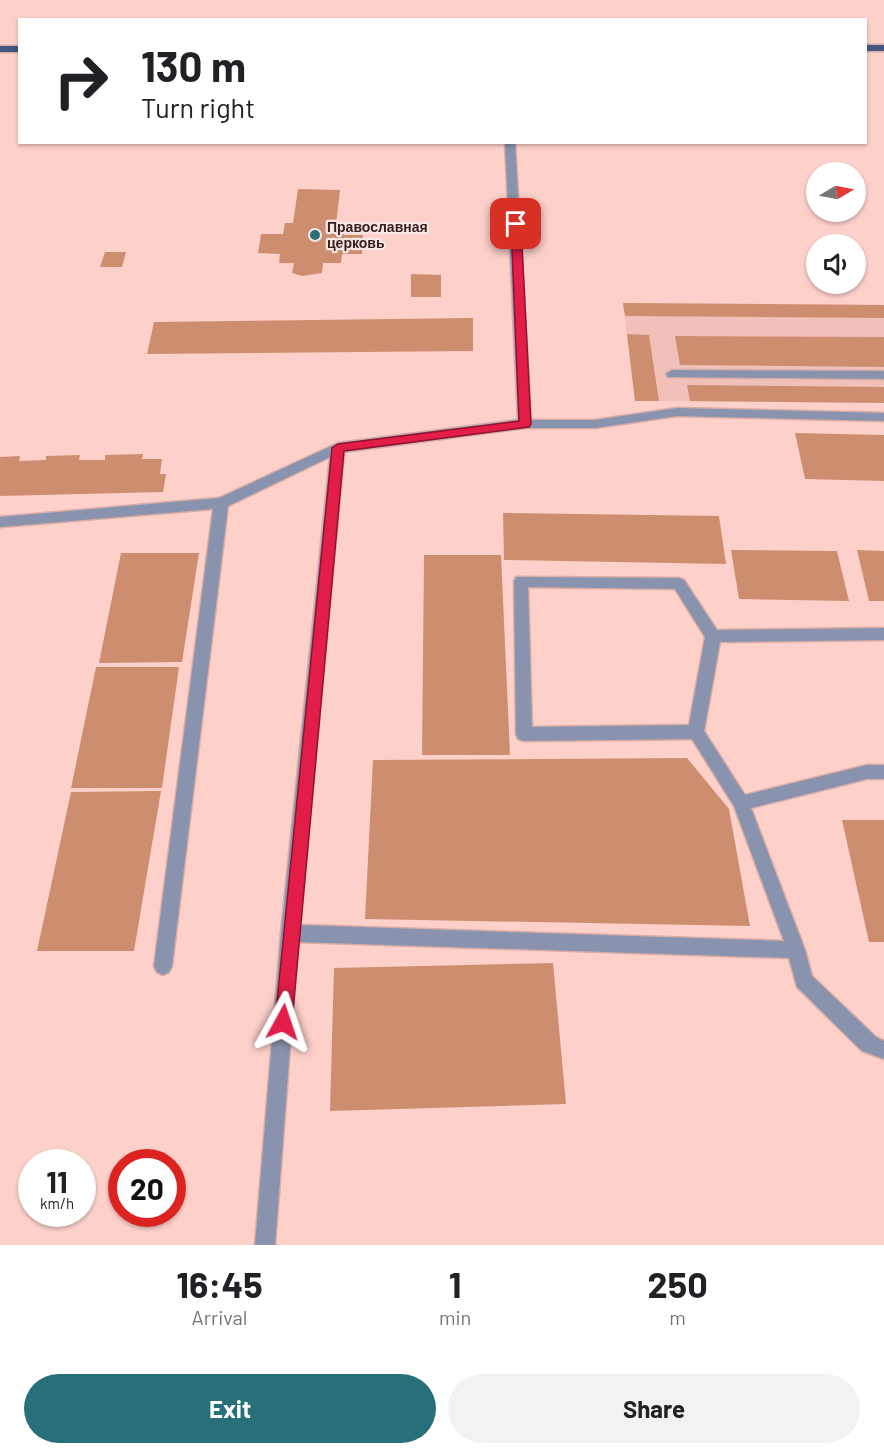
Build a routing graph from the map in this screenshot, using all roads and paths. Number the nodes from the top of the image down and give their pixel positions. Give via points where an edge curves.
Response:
1 (867, 48) edge
2 (884, 48) edge
3 (0, 49) edge
4 (18, 49) edge
5 (510, 144) edge
6 (672, 374) dead end
7 (884, 375) edge
8 (884, 417) edge
9 (525, 424) junction
10 (338, 448) junction
11 (221, 503) junction
12 (0, 522) edge
13 (884, 634) edge
14 (713, 636) junction
15 (696, 732) junction
16 (884, 772) edge
17 (741, 803) junction
18 (290, 933) junction
19 (796, 950) junction
20 (163, 966) dead end
21 (884, 1050) edge
22 (265, 1245) edge

1 - 2 main road
3 - 4 main road
5 - 9 lane
6 - 7 lane
8 - 9 lane via 677,412 595,424
9 - 10 lane
10 - 11 lane
10 - 18 lane
11 - 12 lane
11 - 20 lane
13 - 14 lane
14 - 15 lane
14 - 15 lane via 679,584 521,581 524,734
15 - 17 lane
16 - 17 lane via 867,772
17 - 19 lane
18 - 19 lane
18 - 22 lane
19 - 21 lane via 804,981 869,1044

